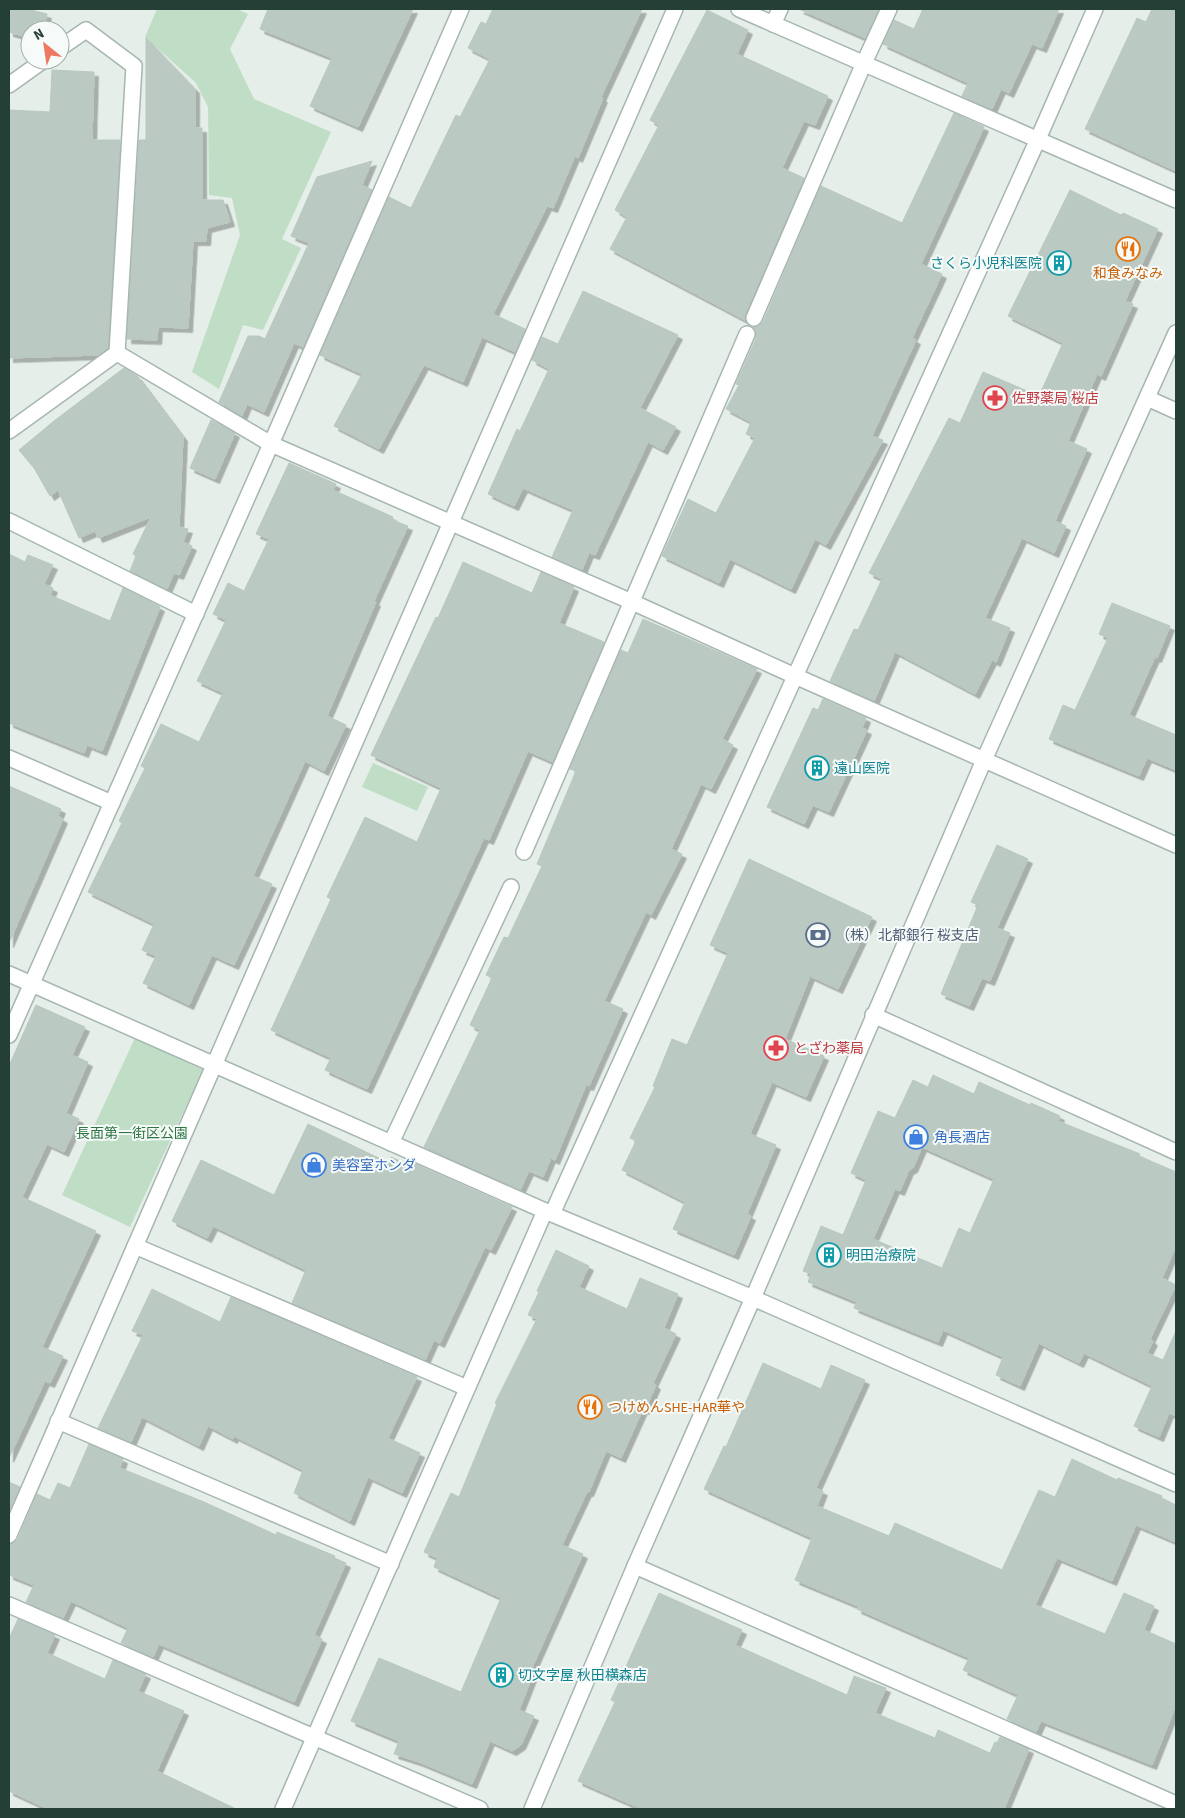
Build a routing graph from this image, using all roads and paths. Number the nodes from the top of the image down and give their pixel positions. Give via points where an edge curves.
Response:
1 (461, 9) edge
2 (675, 9) edge
3 (739, 9) edge
4 (780, 9) edge
5 (889, 9) edge
6 (1095, 9) edge
7 (773, 24) junction
8 (70, 41) edge
9 (864, 63) junction
10 (30, 70) edge
11 (9, 85) edge
12 (1038, 139) junction
13 (1176, 200) edge
14 (754, 318) dead end
15 (1176, 333) edge
16 (747, 334) dead end
17 (117, 353) junction
18 (1147, 398) junction
19 (1176, 411) edge
20 (9, 431) edge
21 (271, 444) junction
22 (9, 521) edge
23 (451, 523) junction
24 (632, 602) junction
25 (196, 614) junction
26 (795, 676) junction
27 (9, 758) edge
28 (984, 760) junction
29 (112, 803) junction
30 (1176, 844) edge
31 (524, 852) dead end
32 (511, 887) dead end
33 (9, 974) edge
34 (31, 984) junction
35 (873, 1015) junction
36 (9, 1035) edge
37 (214, 1064) junction
38 (391, 1143) junction
39 (1176, 1152) edge
40 (549, 1212) junction
41 (135, 1246) junction
42 (753, 1298) junction
43 (468, 1388) junction
44 (58, 1421) junction
45 (1176, 1484) edge
46 (9, 1535) edge
47 (391, 1564) junction
48 (635, 1566) junction
49 (9, 1605) edge
50 (315, 1737) junction
51 (1176, 1804) edge
52 (283, 1809) edge
53 (480, 1809) edge
54 (532, 1809) edge

1 - 21 street
2 - 23 street
3 - 7 street
4 - 7 street
5 - 9 street
6 - 12 street
7 - 9 street
8 - 17 street via 86,30 134,66
9 - 12 street
9 - 14 street
10 - 11 street
12 - 13 street
12 - 26 street
15 - 18 street
16 - 24 street
17 - 20 street
17 - 21 street
18 - 19 street
18 - 28 street
21 - 23 street
21 - 25 street
22 - 25 street
23 - 24 street
23 - 37 street
24 - 26 street
24 - 31 street
25 - 29 street
26 - 28 street
26 - 40 street
27 - 29 street
28 - 30 street
28 - 35 street
29 - 34 street
32 - 38 street
33 - 34 street
34 - 36 street
34 - 37 street
35 - 39 street
35 - 42 street
37 - 38 street
37 - 41 street
38 - 40 street
40 - 42 street
40 - 43 street
41 - 43 street
41 - 44 street
42 - 45 street
42 - 48 street
43 - 47 street
44 - 46 street
44 - 47 street
47 - 50 street
48 - 51 street
48 - 54 street
49 - 50 street
50 - 52 street
50 - 53 street

